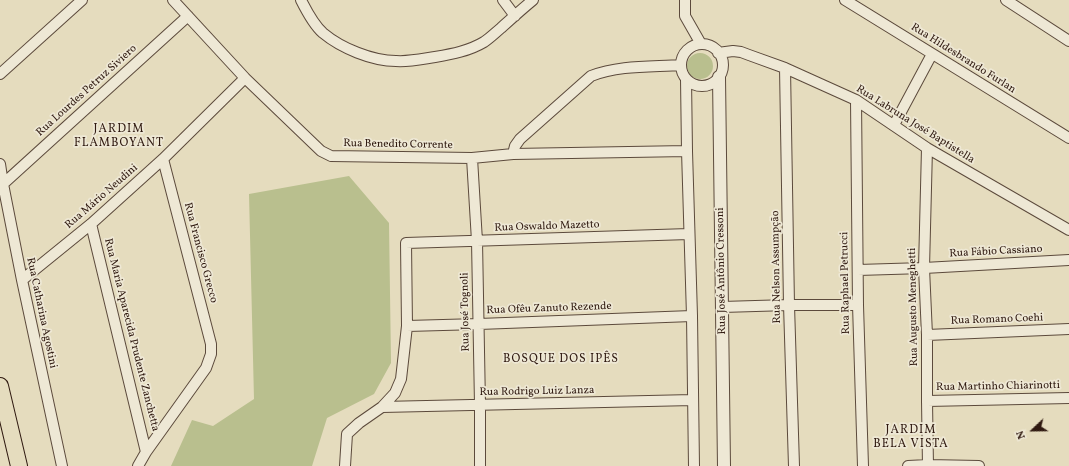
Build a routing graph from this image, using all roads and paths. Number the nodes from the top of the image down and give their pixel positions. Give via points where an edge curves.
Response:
1 (82, 0) edge
2 (173, 0) edge
3 (301, 0) edge
4 (503, 0) edge
5 (533, 0) edge
6 (685, 0) edge
7 (845, 0) edge
8 (1006, 0) edge
9 (188, 16) junction
10 (515, 16) junction
11 (1069, 41) edge
12 (701, 44) junction
13 (718, 53) junction
14 (932, 54) junction
15 (681, 65) junction
16 (785, 68) junction
17 (0, 74) edge
18 (719, 77) junction
19 (245, 78) junction
20 (686, 79) junction
21 (856, 100) junction
22 (894, 125) junction
23 (1069, 138) edge
24 (927, 148) junction
25 (687, 151) junction
26 (513, 154) junction
27 (472, 158) junction
28 (163, 159) junction
29 (0, 164) edge
30 (3, 184) junction
31 (91, 224) junction
32 (1069, 230) edge
33 (689, 234) junction
34 (477, 241) junction
35 (1069, 260) edge
36 (924, 268) junction
37 (858, 270) junction
38 (22, 280) junction
39 (789, 305) junction
40 (858, 305) junction
41 (722, 307) junction
42 (692, 316) junction
43 (479, 324) junction
44 (408, 326) junction
45 (1069, 329) edge
46 (927, 335) junction
47 (0, 386) edge
48 (1069, 398) edge
49 (693, 400) junction
50 (927, 401) junction
51 (480, 405) junction
52 (382, 407) junction
53 (146, 452) junction
54 (19, 466) edge
55 (62, 466) edge
56 (138, 466) edge
57 (345, 466) edge
58 (480, 466) edge
59 (694, 466) edge
60 (724, 466) edge
61 (794, 466) edge
62 (863, 466) edge
63 (908, 466) edge
64 (928, 466) edge
65 (979, 466) edge

1 - 17 street
2 - 9 street, Rua Benedito Corrente
3 - 10 street via 322,32 340,44 357,53 396,61 442,56 472,48 486,41
4 - 10 street
5 - 10 street
6 - 12 street via 685,16
7 - 14 street, Rua Hildesbrando Furlan
8 - 11 street
9 - 19 street, Rua Benedito Corrente
9 - 30 street, Rua Lourdes Petruz Siviero
12 - 13 street via 714,48
12 - 15 street via 689,48
13 - 16 street, Rua Labruna José Baptistella via 741,52
13 - 18 street via 722,64
14 - 22 street
14 - 23 street, Rua Hildesbrando Furlan
15 - 20 street
15 - 26 street via 620,68 591,76 520,139
16 - 21 street, Rua Labruna José Baptistella
16 - 39 street, Rua Nelson Assumpção
18 - 20 street via 715,82 703,86 696,86
18 - 41 street, Rua José Antônio Cressoni
19 - 27 street, Rua Benedito Corrente via 321,151 331,156
19 - 28 street, Rua Mário Neudini
20 - 25 street
21 - 22 street, Rua Labruna José Baptistella
21 - 37 street, Rua Raphael Petrucci
22 - 24 street, Rua Labruna José Baptistella
24 - 32 street, Rua Labruna José Baptistella
24 - 36 street, Rua Augusto Meneghetti
25 - 26 street, Rua Benedito Corrente
25 - 33 street
26 - 27 street, Rua Benedito Corrente
27 - 34 street, Rua José Tognoli
28 - 31 street, Rua Mário Neudini
28 - 53 street, Rua Francisco Grecco via 211,344 211,354 206,368
29 - 30 street, Rua Catharina Agostini
30 - 38 street, Rua Catharina Agostini
31 - 38 street, Rua Mário Neudini
31 - 53 street, Rua Maria Aparecida Prudente Zanchetta
33 - 34 street, Rua Oswaldo Mazetto
33 - 42 street
34 - 43 street, Rua José Tognoli
34 - 44 street, Rua Oswaldo Mazetto via 406,243
35 - 36 street, Rua Fábio Cassiano
36 - 37 street, Rua Fábio Cassiano
36 - 46 street, Rua Augusto Meneghetti
37 - 40 street, Rua Raphael Petrucci
38 - 55 street, Rua Catharina Agostini
39 - 40 street
39 - 41 street
39 - 61 street, Rua Nelson Assumpção
40 - 62 street, Rua Raphael Petrucci
41 - 60 street, Rua José Antônio Cressoni
42 - 43 street, Rua Ofêu Zanuto Rezende
42 - 49 street
43 - 44 street, Rua Ofêu Zanuto Rezende
43 - 51 street, Rua José Tognoli
44 - 52 street via 401,379 395,393
45 - 46 street, Rua Romano Coehi
46 - 50 street, Rua Augusto Meneghetti
47 - 54 main road
48 - 50 street, Rua Martinho Chiarinotti
49 - 51 street, Rua Rodrigo Luiz Lanza
49 - 59 street
50 - 64 street, Rua Augusto Meneghetti
51 - 52 street, Rua Rodrigo Luiz Lanza
51 - 58 street, Rua José Tognoli
52 - 57 street via 347,434
53 - 56 street
63 - 64 street
64 - 65 street

